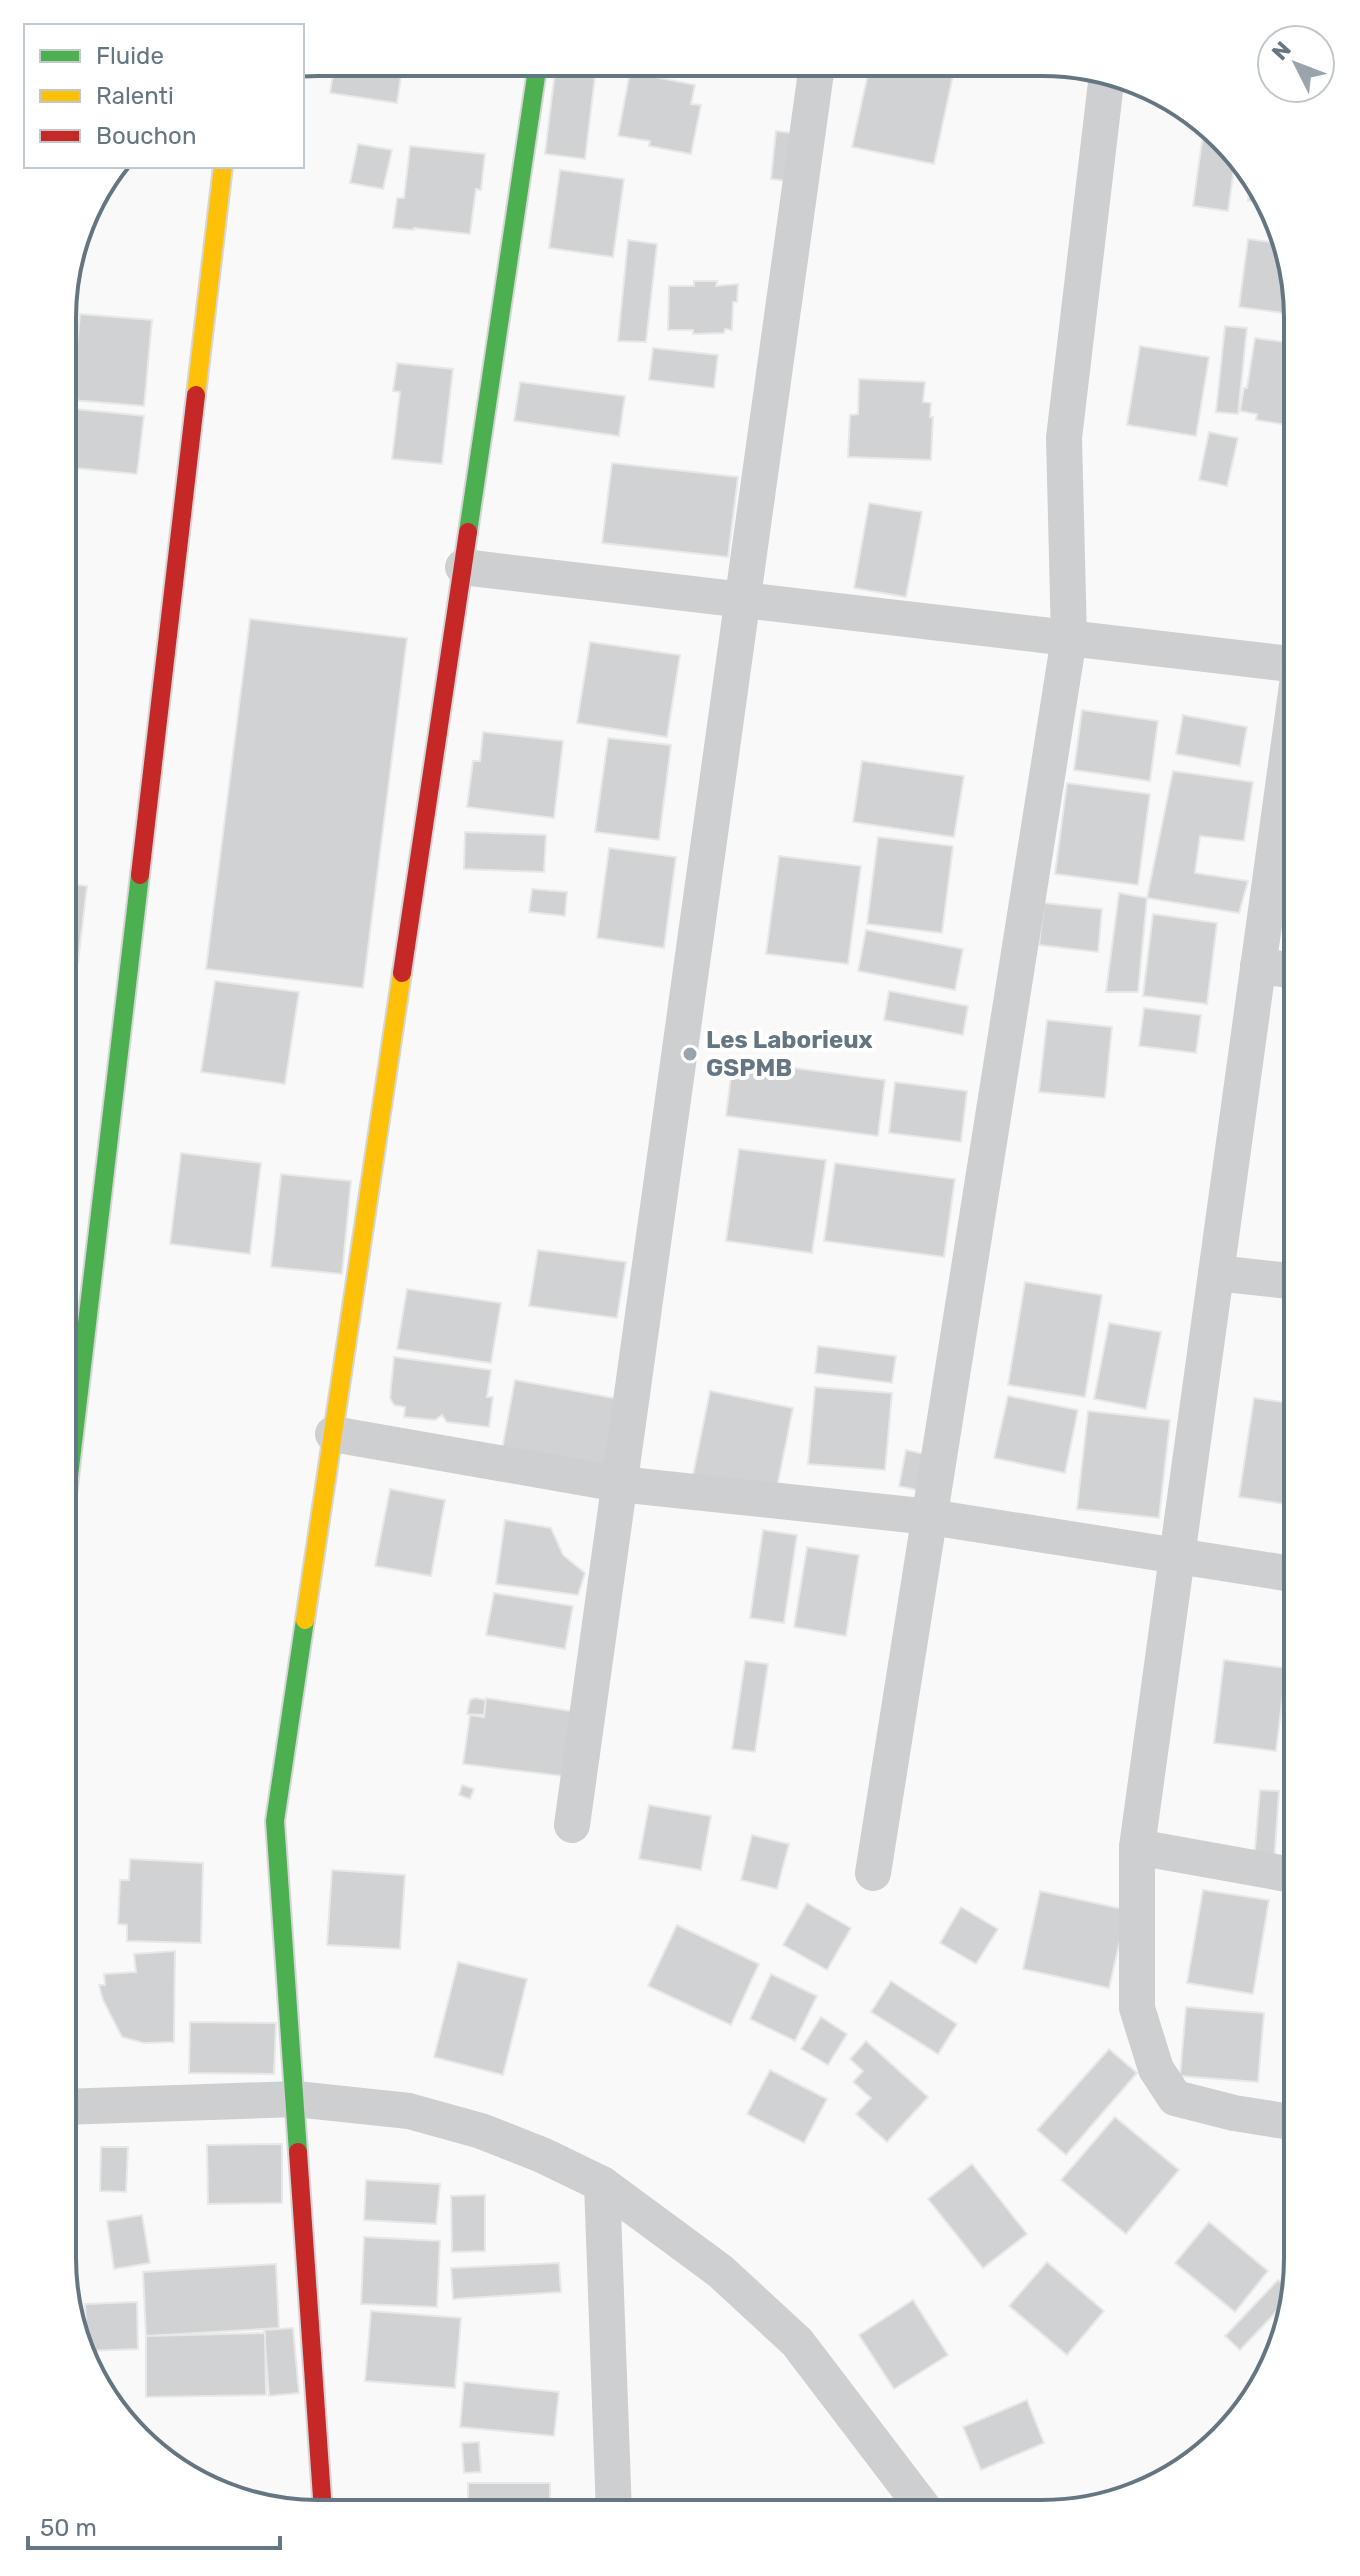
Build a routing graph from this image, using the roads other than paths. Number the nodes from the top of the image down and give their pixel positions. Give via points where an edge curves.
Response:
1 (815, 76) edge
2 (536, 77) edge
3 (1106, 85) edge
4 (223, 168) edge
5 (463, 567) junction
6 (743, 600) junction
7 (1069, 638) junction
8 (1284, 663) edge
9 (1284, 781) edge
10 (1258, 966) junction
11 (1284, 969) edge
12 (1216, 1273) junction
13 (1284, 1280) edge
14 (76, 1338) edge
15 (333, 1434) junction
16 (619, 1484) junction
17 (930, 1517) junction
18 (1177, 1556) junction
19 (1283, 1573) edge
20 (572, 1825) dead end
21 (1137, 1847) junction
22 (873, 1873) dead end
23 (1283, 1873) edge
24 (296, 2099) junction
25 (76, 2107) edge
26 (1283, 2121) edge
27 (602, 2184) junction
28 (322, 2500) edge
29 (614, 2500) edge
30 (917, 2500) edge

1 - 6 street
2 - 5 street
3 - 7 street via 1064,438
4 - 14 street
5 - 6 street
5 - 15 street
6 - 7 street
6 - 16 street
7 - 8 street
7 - 17 street
9 - 10 street
10 - 11 street
10 - 12 street
12 - 13 street
12 - 18 street
15 - 16 street
15 - 24 street via 275,1821
16 - 17 street
16 - 20 street
17 - 18 street
17 - 22 street
18 - 19 street
18 - 21 street
21 - 23 street
21 - 26 street via 1137,2008 1156,2069 1175,2098
24 - 25 street
24 - 27 street via 409,2111 467,2127
24 - 28 street
27 - 29 street
27 - 30 street via 720,2271 797,2342

